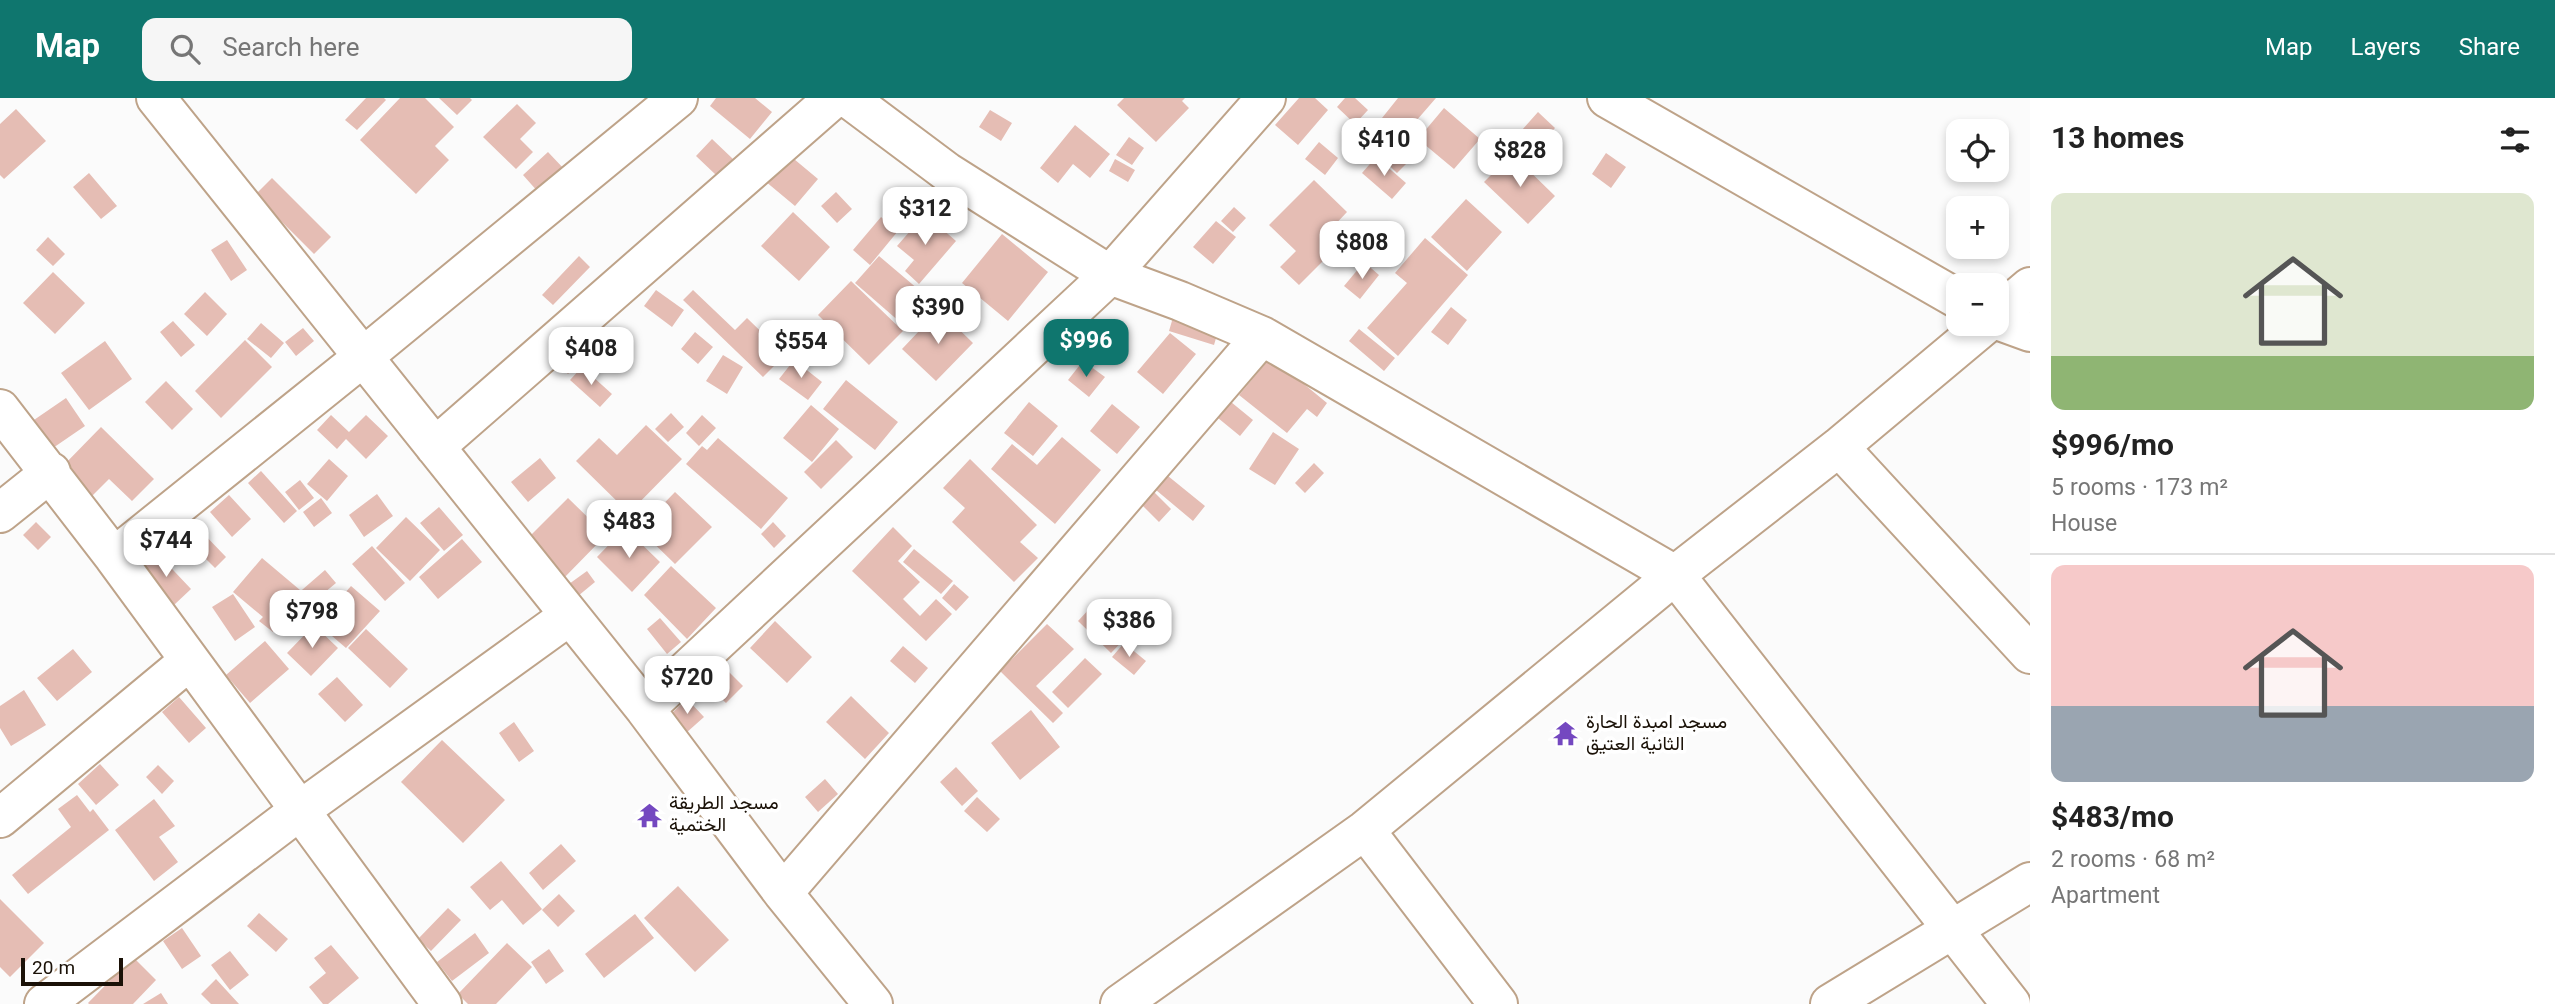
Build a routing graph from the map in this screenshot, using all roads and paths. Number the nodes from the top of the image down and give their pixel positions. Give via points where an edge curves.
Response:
1 (156, 98) edge
2 (678, 98) edge
3 (834, 98) edge
4 (848, 98) edge
5 (1266, 98) edge
6 (1608, 98) edge
7 (1110, 275) junction
8 (2030, 287) edge
9 (1946, 292) edge
10 (2009, 305) edge
11 (2009, 324) edge
12 (2030, 332) edge
13 (1972, 336) edge
14 (1262, 337) junction
15 (363, 357) junction
16 (0, 409) edge
17 (435, 447) junction
18 (1839, 447) junction
19 (51, 472) junction
20 (0, 513) edge
21 (114, 557) junction
22 (1675, 575) junction
23 (569, 616) junction
24 (2030, 654) edge
25 (189, 661) junction
26 (645, 709) junction
27 (299, 811) junction
28 (0, 818) edge
29 (1365, 830) junction
30 (2030, 882) edge
31 (783, 893) junction
32 (1955, 929) junction
33 (44, 1004) edge
34 (442, 1004) edge
35 (873, 1004) edge
36 (1120, 1004) edge
37 (1498, 1004) edge
38 (1830, 1004) edge
39 (2011, 1004) edge

1 - 15 street
2 - 15 street
3 - 17 street
4 - 7 street via 947,172
5 - 7 street
6 - 9 street
7 - 14 street
7 - 26 street
8 - 10 street
11 - 12 street
13 - 18 street
14 - 22 street
14 - 31 street
15 - 17 street
15 - 21 street
16 - 19 street
17 - 23 street
18 - 22 street
18 - 24 street
19 - 20 street
19 - 21 street
21 - 25 street
22 - 29 street
22 - 32 street
23 - 26 street
23 - 27 street
25 - 27 street
25 - 28 street
26 - 31 street
27 - 33 street
27 - 34 street
29 - 36 street
29 - 37 street
30 - 32 street
31 - 35 street
32 - 38 street
32 - 39 street

